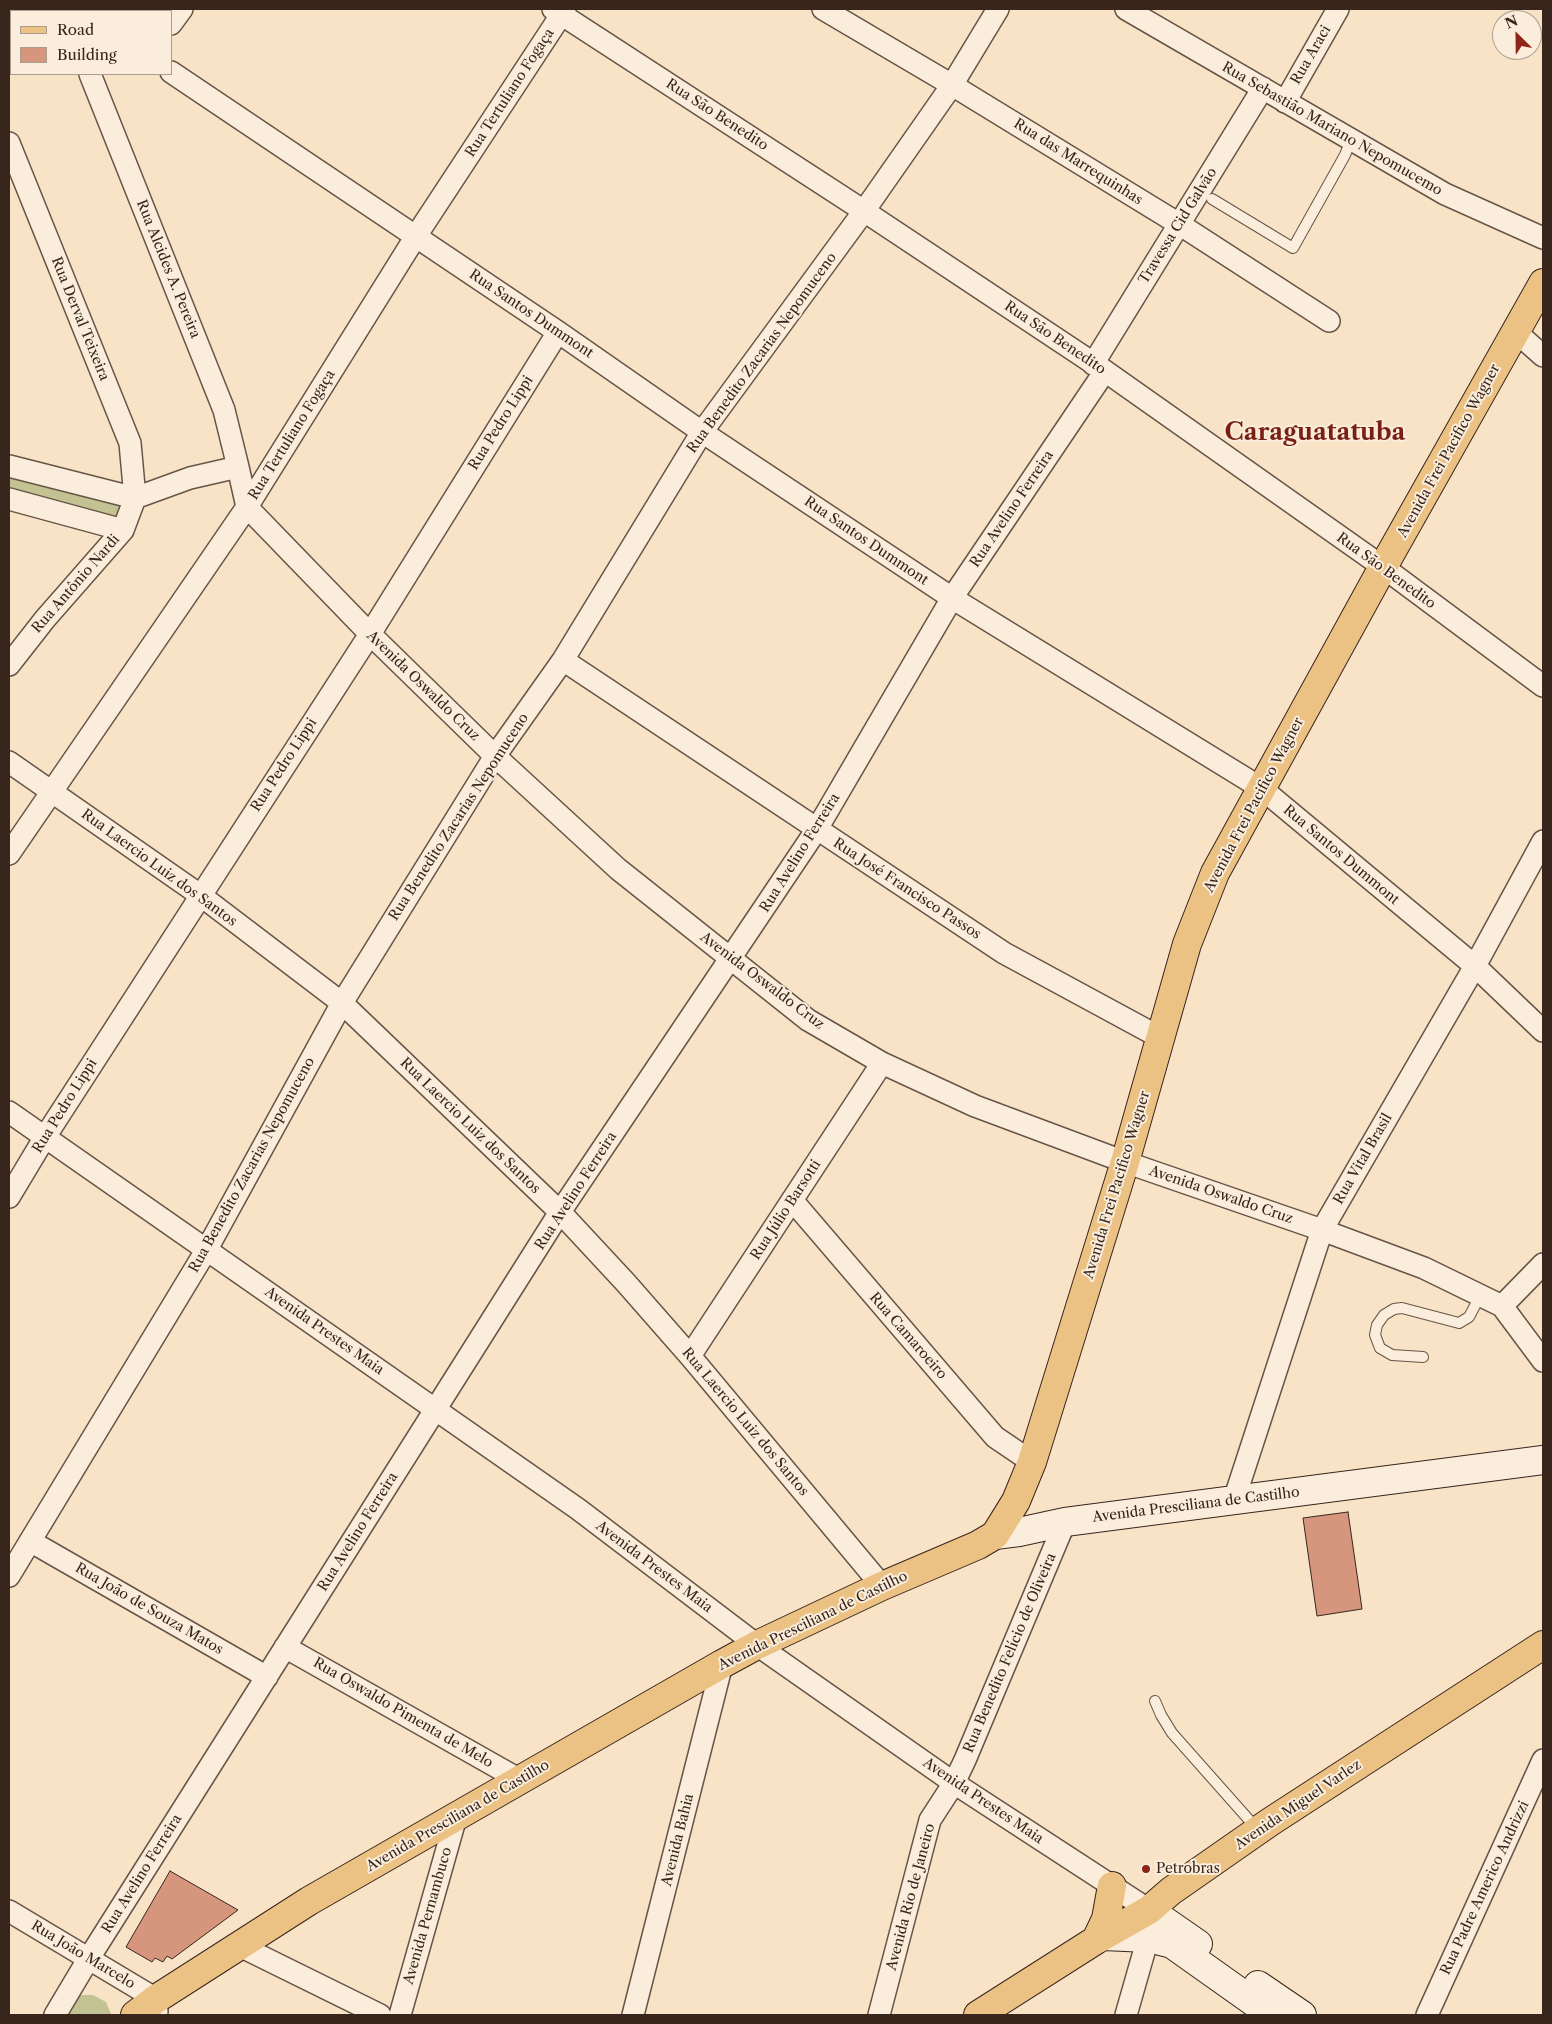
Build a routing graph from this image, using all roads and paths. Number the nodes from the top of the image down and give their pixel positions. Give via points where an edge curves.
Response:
1 (182, 9) edge
2 (823, 9) edge
3 (998, 9) edge
4 (1126, 9) edge
5 (1338, 9) edge
6 (560, 11) edge
7 (172, 23) edge
8 (172, 73) edge
9 (90, 75) edge
10 (952, 85) junction
11 (1263, 88) junction
12 (1285, 102) junction
13 (1351, 140) junction
14 (9, 143) edge
15 (16, 184) edge
16 (1212, 198) dead end
17 (864, 211) junction
18 (1179, 224) junction
19 (416, 236) junction
20 (1543, 238) edge
21 (1543, 283) edge
22 (1329, 321) dead end
23 (558, 332) junction
24 (1516, 332) junction
25 (1543, 356) edge
26 (1099, 367) junction
27 (702, 432) junction
28 (9, 466) edge
29 (238, 467) junction
30 (135, 498) junction
31 (9, 499) edge
32 (247, 507) junction
33 (123, 530) junction
34 (1383, 568) junction
35 (952, 598) junction
36 (370, 634) junction
37 (563, 660) junction
38 (9, 666) edge
39 (1543, 686) edge
40 (494, 756) junction
41 (9, 762) edge
42 (1261, 788) junction
43 (51, 791) junction
44 (817, 829) junction
45 (1543, 841) edge
46 (9, 854) edge
47 (200, 895) junction
48 (731, 960) junction
49 (1475, 966) junction
50 (342, 1003) junction
51 (1543, 1031) edge
52 (1161, 1038) junction
53 (882, 1063) junction
54 (9, 1112) edge
55 (45, 1137) junction
56 (1125, 1162) junction
57 (9, 1197) edge
58 (792, 1200) junction
59 (560, 1212) junction
60 (1322, 1230) junction
61 (207, 1249) junction
62 (1543, 1264) edge
63 (1480, 1296) junction
64 (1502, 1306) junction
65 (690, 1356) junction
66 (1423, 1357) dead end
67 (1543, 1361) edge
68 (436, 1409) junction
69 (1543, 1460) edge
70 (1032, 1462) junction
71 (1234, 1500) junction
72 (1065, 1522) junction
73 (995, 1535) junction
74 (30, 1541) junction
75 (9, 1576) edge
76 (882, 1586) junction
77 (756, 1645) junction
78 (1543, 1645) edge
79 (286, 1647) junction
80 (722, 1664) junction
81 (267, 1676) junction
82 (1155, 1701) dead end
83 (1543, 1760) edge
84 (520, 1780) junction
85 (954, 1783) junction
86 (456, 1817) junction
87 (1258, 1830) junction
88 (1112, 1886) junction
89 (1149, 1910) junction
90 (9, 1911) edge
91 (1099, 1938) junction
92 (1148, 1938) junction
93 (240, 1946) junction
94 (89, 1958) junction
95 (157, 2007) edge
96 (55, 2015) edge
97 (135, 2015) edge
98 (380, 2015) edge
99 (400, 2015) edge
100 (633, 2015) edge
101 (879, 2015) edge
102 (978, 2015) edge
103 (1126, 2015) edge
104 (1272, 2015) edge
105 (1302, 2015) edge
106 (1427, 2015) edge

1 - 7 street
2 - 10 street, Rua das Marrequinhas
3 - 10 street, Rua Benedito Zacarias Nepomuceno
4 - 11 street, Rua Sebastião Mariano Nepomucemo
5 - 12 street, Rua Araci
6 - 17 street, Rua São Benedito
6 - 19 street, Rua Tertuliano Fogaça
8 - 19 street, Rua Santos Dummont
9 - 29 street, Rua Alcides A. Pereira via 224,410
10 - 17 street, Rua Benedito Zacarias Nepomuceno
10 - 18 street, Rua das Marrequinhas
11 - 12 street, Rua Sebastião Mariano Nepomucemo
11 - 18 street, Travessa Cid Galvão
12 - 13 street, Rua Sebastião Mariano Nepomucemo
13 - 16 lane via 1292,248
13 - 20 street, Rua Sebastião Mariano Nepomucemo via 1445,194
14 - 15 street, Rua Derval Teixeira
15 - 30 street, Rua Derval Teixeira via 130,443
17 - 26 street, Rua São Benedito
17 - 27 street, Rua Benedito Zacarias Nepomuceno
18 - 22 street, Rua das Marrequinhas
18 - 26 street, Travessa Cid Galvão
19 - 23 street, Rua Santos Dummont
19 - 32 street, Rua Tertuliano Fogaça
21 - 24 main road, Avenida Frei Pacifico Wagner
23 - 27 street, Rua Santos Dummont
23 - 36 street, Rua Pedro Lippi
24 - 25 street
24 - 34 main road, Avenida Frei Pacifico Wagner
26 - 34 street, Rua São Benedito
26 - 35 street, Rua Avelino Ferreira
27 - 35 street, Rua Santos Dummont
27 - 37 street, Rua Benedito Zacarias Nepomuceno
28 - 30 street
29 - 30 street via 190,478
29 - 32 street, Rua Alcides A. Pereira
30 - 33 street, Rua Antônio Nardi
31 - 33 street
32 - 36 street, Avenida Oswaldo Cruz
32 - 43 street, Rua Tertuliano Fogaça
33 - 38 street, Rua Antônio Nardi via 45,619
34 - 39 street, Rua São Benedito
34 - 42 main road, Avenida Frei Pacifico Wagner
35 - 42 street, Rua Santos Dummont
35 - 44 street, Rua Avelino Ferreira
36 - 40 street, Avenida Oswaldo Cruz
36 - 47 street, Rua Pedro Lippi
37 - 40 street, Rua Benedito Zacarias Nepomuceno
37 - 44 street, Rua José Francisco Passos
40 - 48 street, Avenida Oswaldo Cruz via 618,869
40 - 50 street, Rua Benedito Zacarias Nepomuceno
41 - 43 street, Rua Laercio Luiz dos Santos
42 - 49 street, Rua Santos Dummont
42 - 52 main road, Avenida Frei Pacifico Wagner via 1212,882 1187,944
43 - 46 street, Rua Tertuliano Fogaça
43 - 47 street, Rua Laercio Luiz dos Santos
44 - 48 street, Rua Avelino Ferreira
44 - 52 street, Rua José Francisco Passos via 1004,953
45 - 49 street, Rua Vital Brasil
47 - 50 street, Rua Laercio Luiz dos Santos
47 - 55 street, Rua Pedro Lippi
48 - 53 street, Avenida Oswaldo Cruz via 808,1020
48 - 59 street, Rua Avelino Ferreira
49 - 51 street, Rua Santos Dummont
49 - 60 street, Rua Vital Brasil
50 - 59 street, Rua Laercio Luiz dos Santos
50 - 61 street, Rua Benedito Zacarias Nepomuceno
52 - 56 main road, Avenida Frei Pacifico Wagner
53 - 56 street, Avenida Oswaldo Cruz via 975,1106
53 - 58 street, Rua Júlio Barsotti
54 - 55 street, Avenida Prestes Maia
55 - 57 street, Rua Pedro Lippi
55 - 61 street, Avenida Prestes Maia
56 - 60 street, Avenida Oswaldo Cruz
56 - 70 main road, Avenida Frei Pacifico Wagner
58 - 65 street, Rua Júlio Barsotti
58 - 70 street, Rua Camaroeiro via 995,1437
59 - 65 street, Rua Laercio Luiz dos Santos
59 - 68 street, Rua Avelino Ferreira
60 - 63 street, Avenida Oswaldo Cruz via 1424,1268
60 - 71 street, Rua Vital Brasil
61 - 68 street, Avenida Prestes Maia
61 - 74 street, Rua Benedito Zacarias Nepomuceno
62 - 64 street
63 - 64 street, Avenida Oswaldo Cruz
63 - 66 lane via 1469,1317 1459,1323 1402,1308 1384,1315 1375,1335 1380,1348 1392,1355
64 - 67 street, Avenida Oswaldo Cruz
65 - 76 street, Rua Laercio Luiz dos Santos
68 - 77 street, Avenida Prestes Maia via 578,1509
68 - 79 street, Rua Avelino Ferreira
69 - 71 street, Avenida Presciliana de Castilho
70 - 73 main road, Avenida Frei Pacifico Wagner via 1016,1500
71 - 72 street, Avenida Presciliana de Castilho
72 - 73 street, Avenida Presciliana de Castilho
72 - 85 street, Rua Benedito Felício de Oliveira
73 - 76 main road, Avenida Presciliana de Castilho
74 - 75 street, Rua Benedito Zacarias Nepomuceno
74 - 81 street, Rua João de Souza Matos
76 - 77 main road, Avenida Presciliana de Castilho
77 - 80 main road, Avenida Presciliana de Castilho
77 - 85 street, Avenida Prestes Maia
78 - 87 main road, Avenida Miguel Varlez
79 - 81 street, Rua Avelino Ferreira
79 - 84 street, Rua Oswaldo Pimenta de Melo
80 - 84 main road, Avenida Presciliana de Castilho
80 - 100 street, Avenida Bahia
81 - 94 street, Rua Avelino Ferreira
82 - 87 lane via 1172,1733
83 - 106 street, Rua Padre Americo Andrizzi
84 - 86 main road, Avenida Presciliana de Castilho
85 - 88 street, Avenida Prestes Maia
85 - 101 street, Avenida Rio de Janeiro via 930,1820
86 - 93 main road, Avenida Presciliana de Castilho via 309,1901
86 - 99 street, Avenida Pernambuco
87 - 89 main road, Avenida Miguel Varlez
88 - 89 street, Avenida Prestes Maia
88 - 91 main road
89 - 91 main road, Avenida Miguel Varlez
89 - 105 street, Avenida Prestes Maia
90 - 94 street, Rua João Marcelo
91 - 92 street
91 - 102 main road, Avenida Miguel Varlez
92 - 103 street
92 - 104 street via 1172,1944
93 - 95 main road, Avenida Presciliana de Castilho
93 - 98 street
94 - 95 street, Rua João Marcelo
94 - 96 street, Rua Avelino Ferreira
95 - 97 main road, Avenida Presciliana de Castilho

